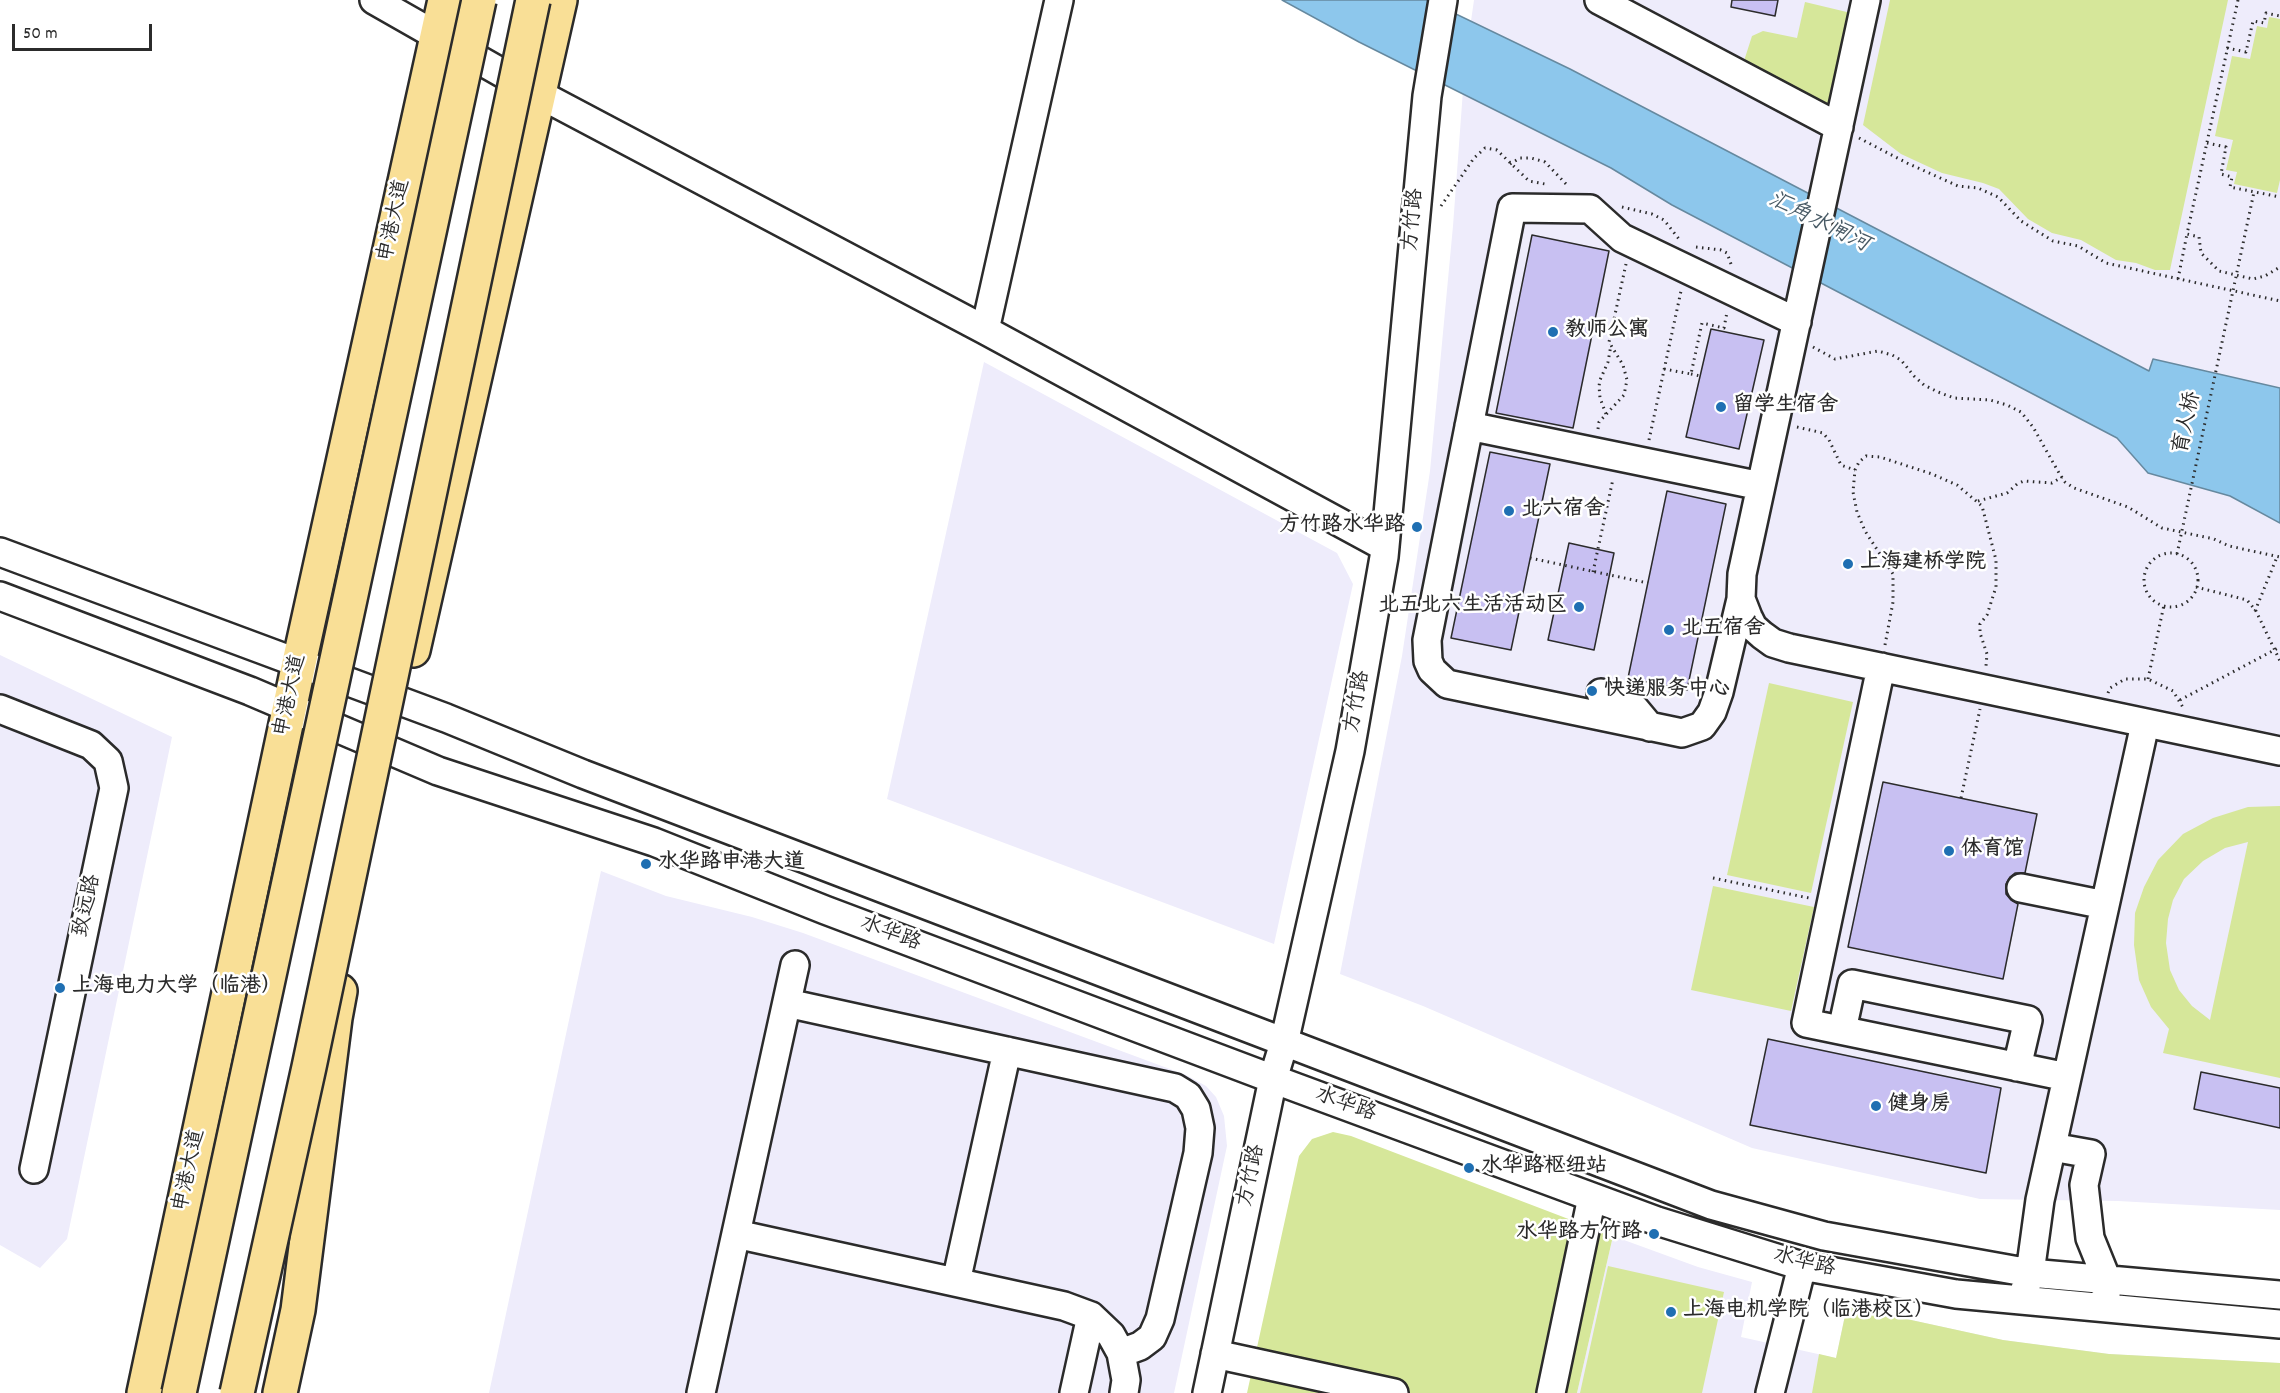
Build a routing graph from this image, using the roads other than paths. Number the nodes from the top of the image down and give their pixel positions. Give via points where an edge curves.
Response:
1 (374, 0) edge
2 (445, 0) edge
3 (479, 0) edge
4 (533, 0) edge
5 (560, 0) edge
6 (1059, 0) edge
7 (1443, 0) edge
8 (1599, 0) edge
9 (1866, 0) edge
10 (437, 36) junction
11 (539, 94) junction
12 (1839, 128) junction
13 (1795, 329) junction
14 (984, 330) junction
15 (1469, 426) junction
16 (1761, 486) junction
17 (1385, 547) junction
18 (0, 552) edge
19 (0, 596) edge
20 (1741, 599) junction
21 (299, 663) junction
22 (1881, 667) junction
23 (1601, 693) dead end
24 (401, 701) junction
25 (289, 708) junction
26 (0, 709) edge
27 (2145, 724) junction
28 (1650, 726) junction
29 (392, 752) junction
30 (2280, 752) edge
31 (2021, 888) dead end
32 (2105, 905) junction
33 (795, 964) dead end
34 (787, 1003) junction
35 (1842, 1030) junction
36 (1284, 1043) junction
37 (1007, 1051) junction
38 (2017, 1067) junction
39 (2067, 1077) junction
40 (1273, 1079) junction
41 (2052, 1147) junction
42 (34, 1169) dead end
43 (1592, 1197) junction
44 (736, 1234) junction
45 (1802, 1266) junction
46 (2030, 1273) junction
47 (2107, 1280) junction
48 (956, 1282) junction
49 (2280, 1295) edge
50 (2021, 1301) junction
51 (2105, 1308) junction
52 (1091, 1316) junction
53 (2280, 1324) edge
54 (1121, 1353) junction
55 (1215, 1354) junction
56 (144, 1393) edge
57 (179, 1393) edge
58 (237, 1393) edge
59 (280, 1393) edge
60 (701, 1393) edge
61 (1074, 1393) edge
62 (1124, 1393) edge
63 (1207, 1393) edge
64 (1394, 1393) edge
65 (1551, 1393) edge
66 (1770, 1393) edge

1 - 10 street
2 - 10 main road, 申港大道
3 - 57 main road, bridge
4 - 58 main road, bridge via 312,1055
5 - 11 main road
6 - 14 street
7 - 17 street, 方竹路 via 1426,96
8 - 12 street
9 - 12 street
10 - 11 street
10 - 21 main road, 申港大道
11 - 14 street
11 - 24 main road
12 - 13 street
13 - 15 street via 1686,269 1639,232 1622,238 1590,209 1512,208
13 - 16 street
14 - 17 street
15 - 16 street
15 - 28 street via 1427,640 1432,670 1447,684
16 - 20 street via 1742,574
17 - 36 street, 方竹路 via 1350,752
18 - 21 street, 水华路
19 - 25 street, 水华路
20 - 22 street via 1753,627 1773,643
20 - 28 street via 1719,692 1702,726 1682,733
21 - 24 street, 水华路
21 - 25 main road, 申港大道
22 - 27 street via 1981,698
22 - 35 street via 1806,1023
23 - 28 street via 1624,701
24 - 29 main road
24 - 36 street, 水华路
25 - 29 street, 水华路
25 - 56 main road, 申港大道
26 - 42 street, 致远路 via 91,745 108,761 114,788
27 - 30 street
27 - 32 street
29 - 40 street, 水华路 via 438,771 654,842
29 - 59 main road via 334,1018 298,1310
31 - 32 street
32 - 39 street
33 - 34 street
34 - 37 street
34 - 44 street
35 - 38 street
35 - 38 street via 1852,984 2028,1020
36 - 40 street, 方竹路
36 - 46 street, 水华路 via 1710,1205 1824,1236
37 - 48 street
37 - 54 street via 1174,1088 1188,1096 1196,1109 1200,1128 1198,1153 1160,1319 1152,1337
38 - 39 street
39 - 41 street
40 - 43 street, 水华路
40 - 55 street, 方竹路
41 - 46 street
41 - 47 street via 2091,1154 2084,1185 2090,1238
43 - 45 street, 水华路
43 - 65 street
44 - 48 street
44 - 60 street
45 - 50 street, 水华路 via 1956,1294
45 - 66 street
46 - 47 street, 水华路
46 - 50 street
47 - 49 street, 水华路
47 - 51 street
48 - 52 street via 1064,1306
50 - 51 street, 水华路
51 - 53 street, 水华路
52 - 54 street via 1111,1335
52 - 61 street
54 - 62 street
55 - 63 street, 方竹路
55 - 64 street

